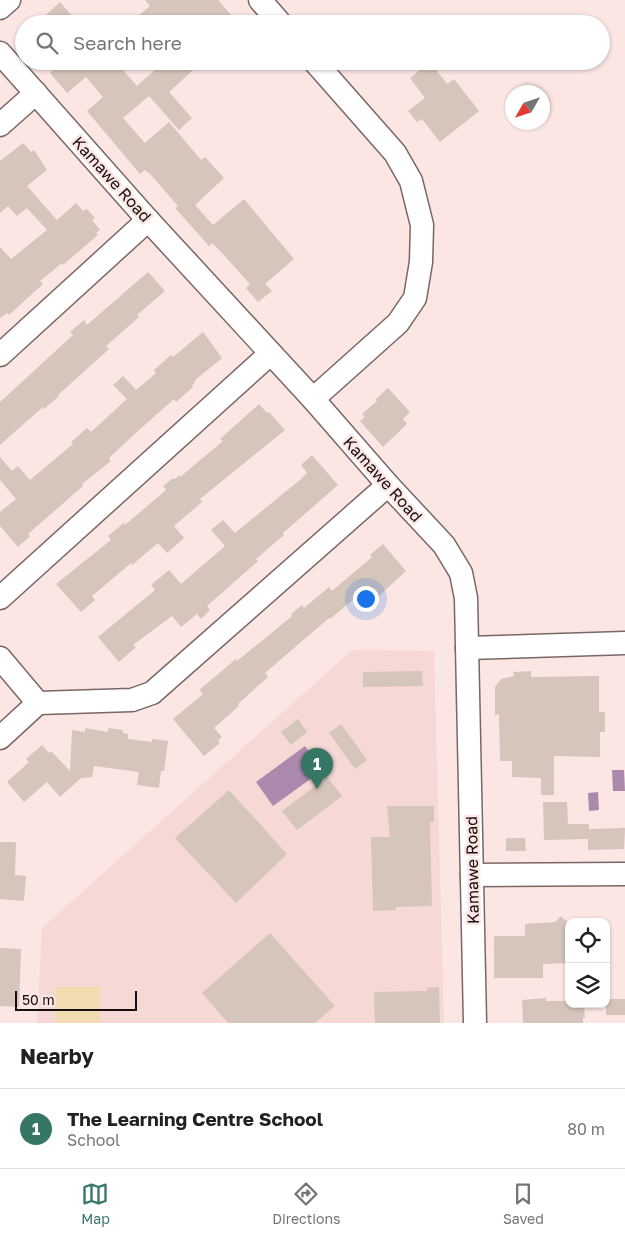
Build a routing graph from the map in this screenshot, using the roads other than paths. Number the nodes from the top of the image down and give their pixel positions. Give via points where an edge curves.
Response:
1 (9, 0) edge
2 (260, 0) edge
3 (0, 8) edge
4 (273, 15) edge
5 (0, 53) edge
6 (15, 70) edge
7 (15, 70) edge
8 (322, 70) edge
9 (36, 93) junction
10 (0, 125) edge
11 (148, 220) junction
12 (270, 354) junction
13 (0, 355) edge
14 (313, 399) junction
15 (388, 485) junction
16 (0, 598) edge
17 (625, 642) edge
18 (467, 648) junction
19 (0, 658) edge
20 (38, 703) junction
21 (0, 738) edge
22 (625, 874) edge
23 (472, 875) junction
24 (474, 1023) edge

1 - 3 street
2 - 4 street
5 - 7 street, Kamawe Road
6 - 9 street, Kamawe Road
8 - 14 street via 395,152 411,181 422,225 421,262 416,298 398,323
9 - 10 street
9 - 11 street, Kamawe Road
11 - 12 street, Kamawe Road
11 - 13 street
12 - 14 street, Kamawe Road
12 - 16 street
14 - 15 street, Kamawe Road
15 - 18 street, Kamawe Road via 444,545 461,573 466,598
15 - 20 street via 152,693 132,700
17 - 18 street
18 - 23 street, Kamawe Road
19 - 20 street
20 - 21 street
22 - 23 street
23 - 24 street, Kamawe Road

